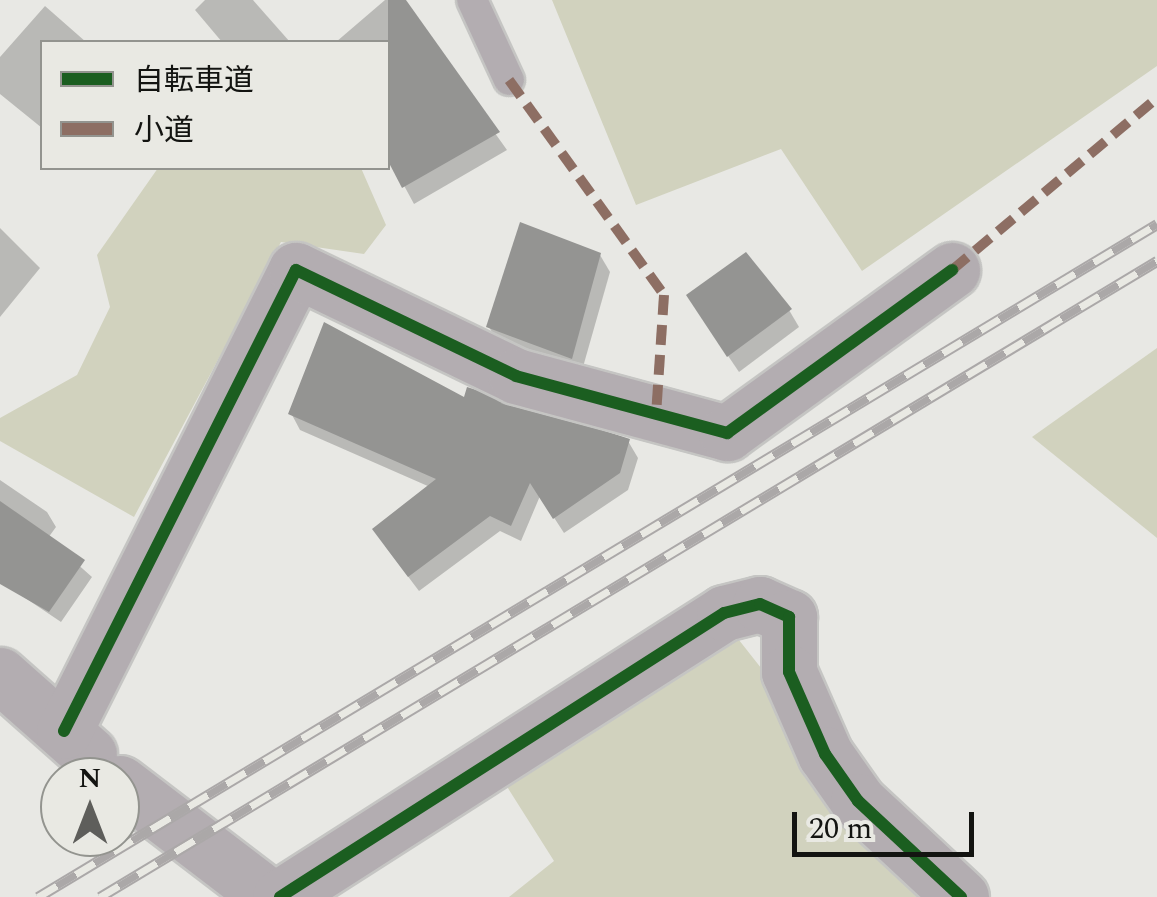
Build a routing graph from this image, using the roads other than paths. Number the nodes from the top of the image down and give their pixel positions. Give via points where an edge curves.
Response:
1 (472, 0) edge
2 (509, 80) dead end
3 (952, 270) dead end
4 (0, 675) edge
5 (64, 731) junction
6 (92, 757) edge
7 (140, 799) edge
8 (269, 897) edge
9 (280, 897) edge
10 (962, 897) edge

1 - 2 lane
3 - 5 street via 726,433 516,376 296,270
4 - 5 street
5 - 6 street
7 - 8 street
9 - 10 street via 724,614 760,604 789,618 789,672 825,754 858,801

